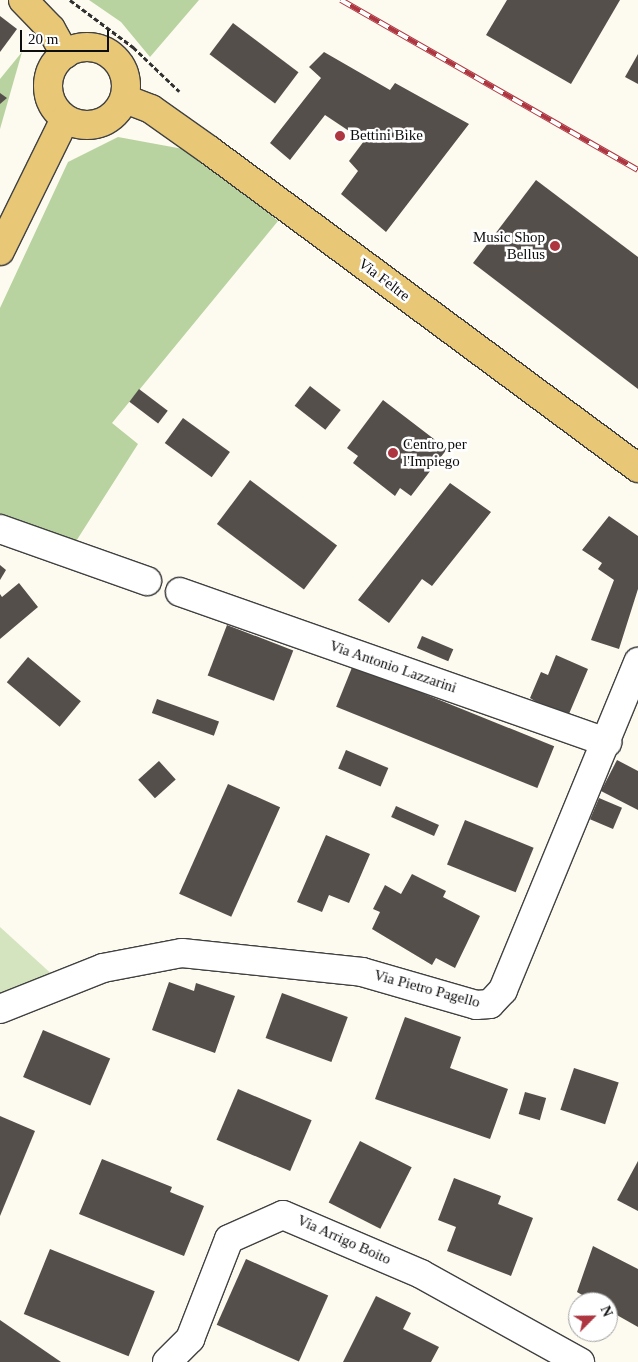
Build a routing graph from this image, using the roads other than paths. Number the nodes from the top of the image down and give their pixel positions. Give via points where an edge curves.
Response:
1 (23, 0) edge
2 (65, 54) junction
3 (125, 99) junction
4 (65, 119) junction
5 (0, 251) edge
6 (638, 468) edge
7 (0, 529) edge
8 (147, 581) dead end
9 (180, 592) dead end
10 (638, 662) edge
11 (628, 716) edge
12 (607, 742) junction
13 (0, 1009) edge
14 (167, 1362) edge
15 (580, 1362) edge

1 - 2 main road via 51,29
2 - 3 main road via 88,47 111,55 125,74
2 - 4 main road via 48,79 54,108
3 - 4 main road via 116,114 100,124 82,126
3 - 6 main road, Via Feltre via 151,109 210,150
4 - 5 main road
7 - 8 street
9 - 12 street, Via Antonio Lazzarini
10 - 11 street, Via Pietro Pagello
11 - 12 street, Via Pietro Pagello
12 - 13 street, Via Pietro Pagello via 503,990 490,1004 476,1006 362,972 182,953 103,968
14 - 15 street, Via Arrigo Boito via 190,1339 229,1239 283,1215 421,1274

